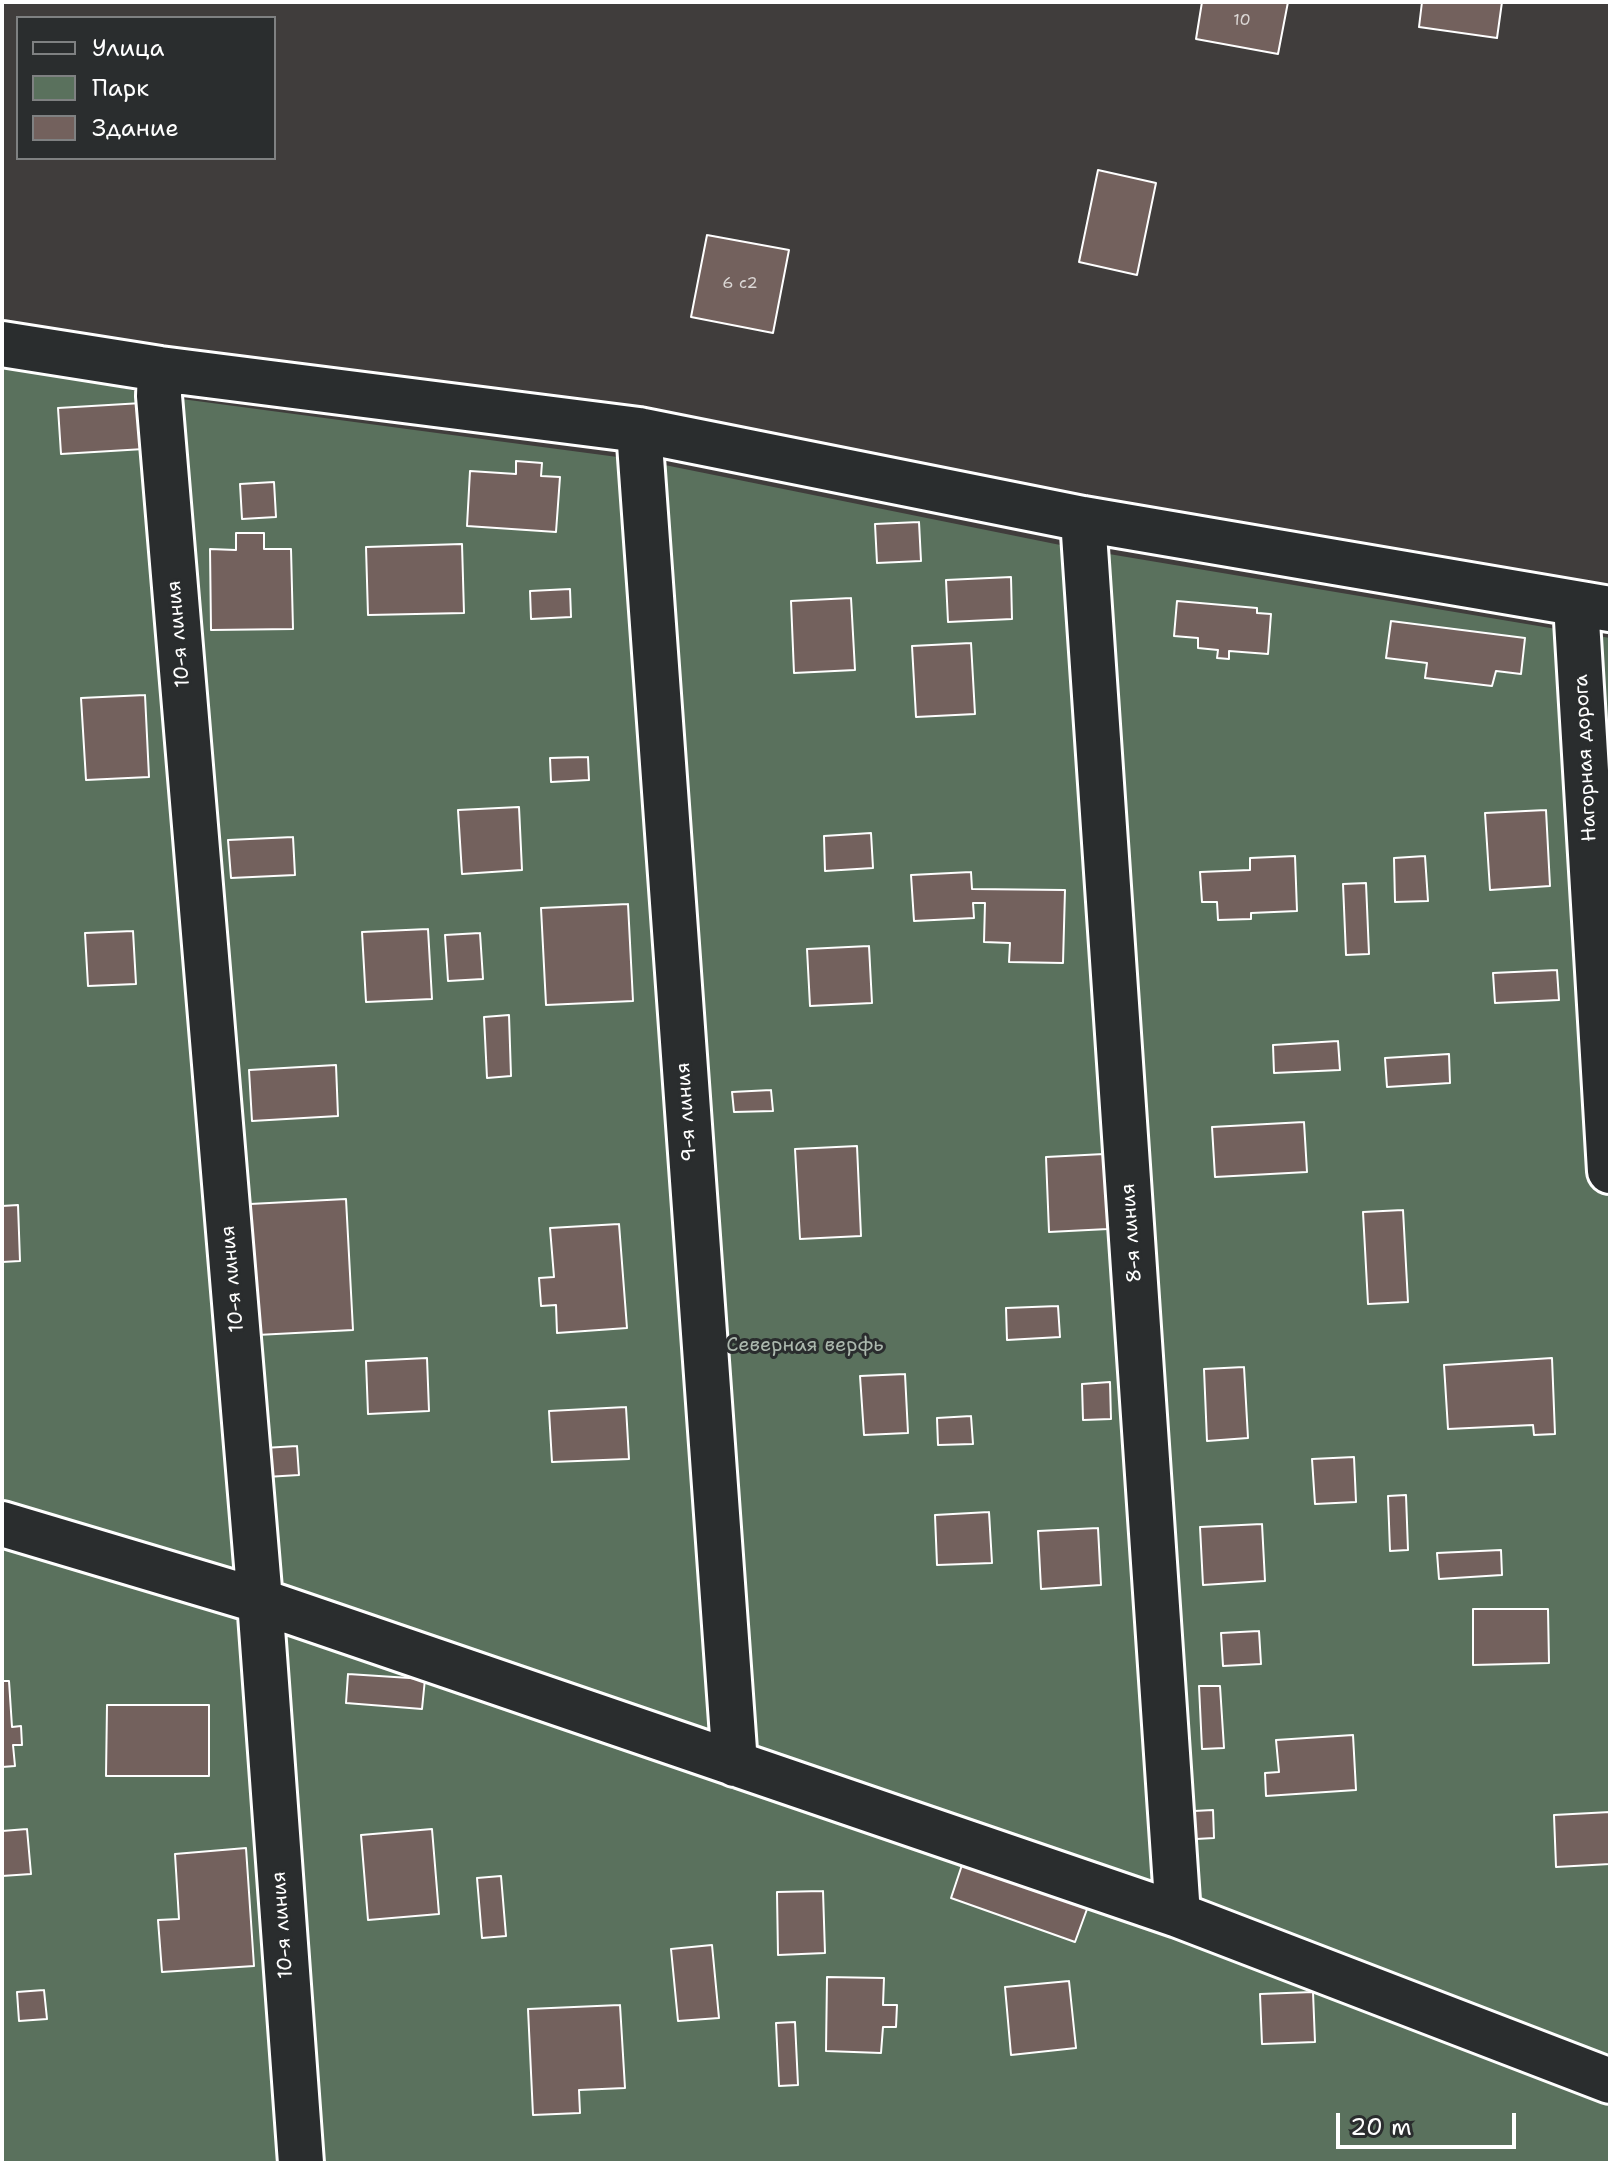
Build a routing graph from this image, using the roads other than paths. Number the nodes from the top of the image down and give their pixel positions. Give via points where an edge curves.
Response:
1 (2, 344) edge
2 (160, 383) junction
3 (639, 445) junction
4 (1084, 535) junction
5 (1588, 615) edge
6 (1610, 1171) edge
7 (2, 1524) edge
8 (260, 1601) junction
9 (735, 1764) junction
10 (1178, 1915) junction
11 (1610, 2081) edge
12 (301, 2163) edge

1 - 2 street
2 - 3 street
2 - 8 street, 10-я линия
3 - 4 street
3 - 9 street, 9-я линия
4 - 5 street
4 - 10 street, 8-я линия
5 - 6 street, Нагорная дорога
7 - 8 street
8 - 9 street
8 - 12 street, 10-я линия
9 - 10 street
10 - 11 street

